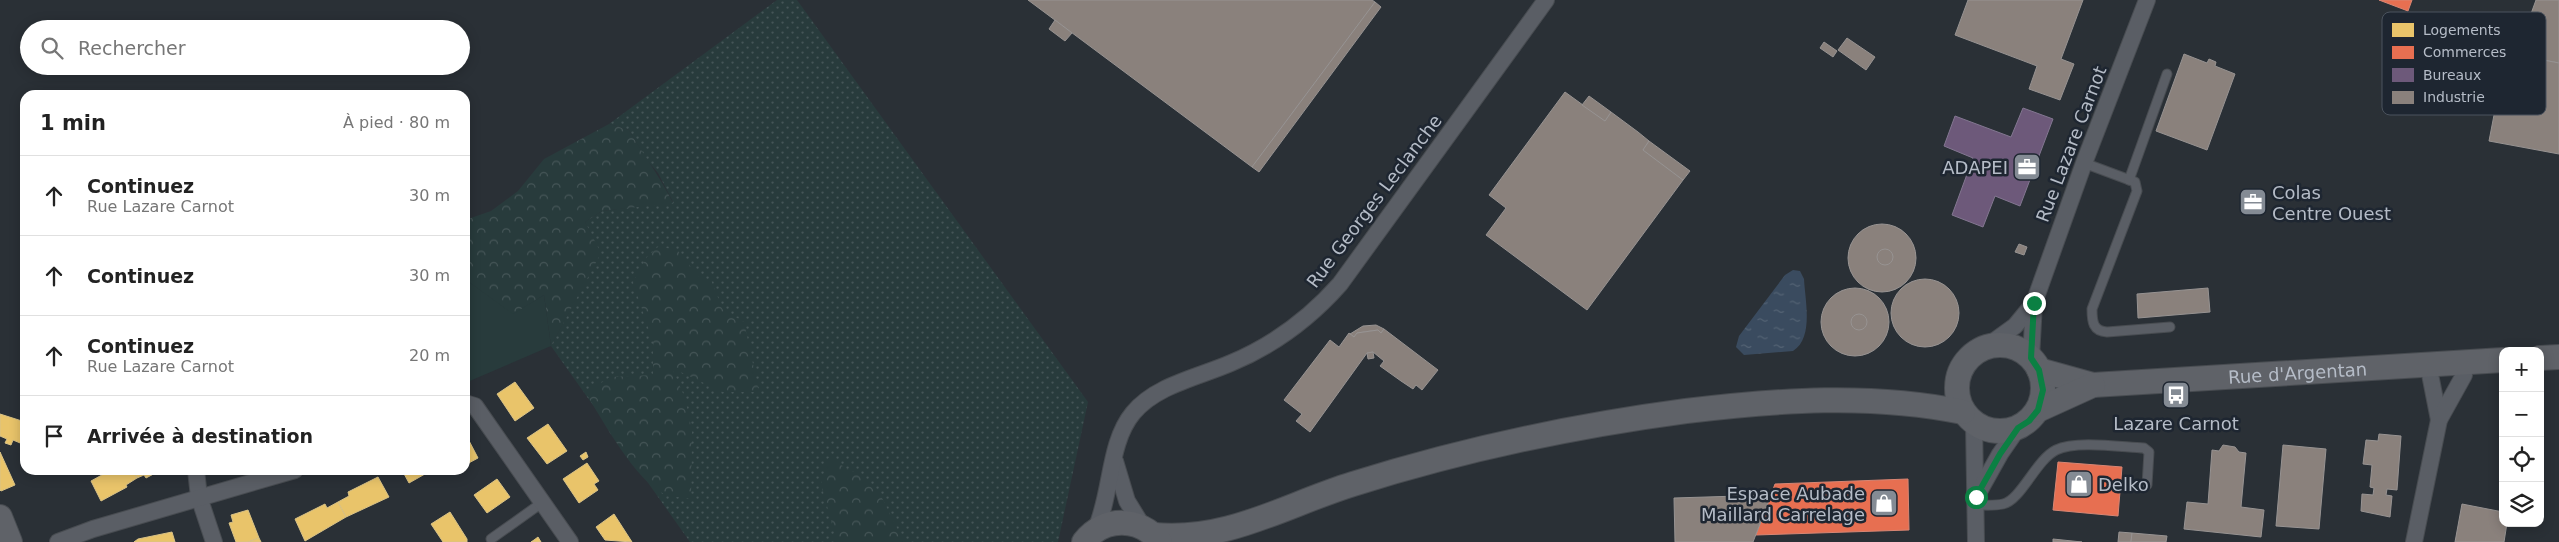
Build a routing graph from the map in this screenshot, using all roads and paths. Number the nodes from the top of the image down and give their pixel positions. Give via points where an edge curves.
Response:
1 (1546, 0) edge
2 (2148, 0) edge
3 (2167, 74) dead end
4 (2084, 163) junction
5 (2129, 180) junction
6 (2034, 303) junction
7 (2170, 327) dead end
8 (1986, 347) junction
9 (2559, 357) edge
10 (2544, 358) edge
11 (2499, 360) edge
12 (2462, 362) junction
13 (2035, 364) junction
14 (2428, 364) junction
15 (1957, 379) junction
16 (2094, 385) junction
17 (1897, 402) junction
18 (470, 404) edge
19 (2038, 410) junction
20 (1968, 418) junction
21 (2439, 420) junction
22 (2018, 428) junction
23 (1115, 459) junction
24 (197, 475) edge
25 (277, 475) edge
26 (2147, 485) dead end
27 (199, 497) junction
28 (1976, 501) junction
29 (543, 502) junction
30 (0, 518) edge
31 (1152, 535) edge
32 (1090, 536) edge
33 (1215, 537) edge
34 (491, 539) dead end
35 (10, 542) edge
36 (58, 542) edge
37 (214, 542) edge
38 (570, 542) edge
39 (1976, 542) edge
40 (2414, 542) edge

1 - 23 street, Rue Georges Leclanche via 1330,296 1300,324 1257,351 1174,386 1144,403 1126,423
2 - 4 street, Rue Lazare Carnot
3 - 5 lane
4 - 5 lane
4 - 6 street, Rue Lazare Carnot
5 - 7 lane via 2135,182 2137,191 2092,309 2092,321 2100,331
6 - 8 street, Rue Lazare Carnot via 2015,326
6 - 13 street, Rue Lazare Carnot
8 - 13 main road via 2018,348
8 - 15 main road via 1972,354
9 - 10 main road
11 - 12 main road, Rue d'Argentan
12 - 14 main road, Rue d'Argentan
12 - 21 street via 2464,375
13 - 16 main road, Rue d'Argentan
13 - 19 main road via 2043,390
14 - 16 main road, Rue d'Argentan
14 - 21 street
15 - 17 main road via 1944,387
15 - 20 main road via 1957,396
16 - 19 main road, Rue d'Argentan
17 - 20 main road
17 - 33 main road via 1804,399 1619,420 1508,442 1352,484
18 - 29 street via 475,406
19 - 22 main road
20 - 22 main road via 1995,432
20 - 28 street
21 - 40 street
22 - 28 street via 2000,454
23 - 31 street via 1127,501
23 - 32 street, Rue Georges Leclanche via 1106,503
24 - 27 street
25 - 27 street
26 - 28 lane via 2149,452 2144,448 2076,446 2057,449 2042,460 2016,494 2004,504
27 - 36 street
27 - 37 street
28 - 39 street
29 - 34 lane
29 - 38 street
30 - 35 main road
31 - 32 main road via 1119,522 1106,525
31 - 33 main road

